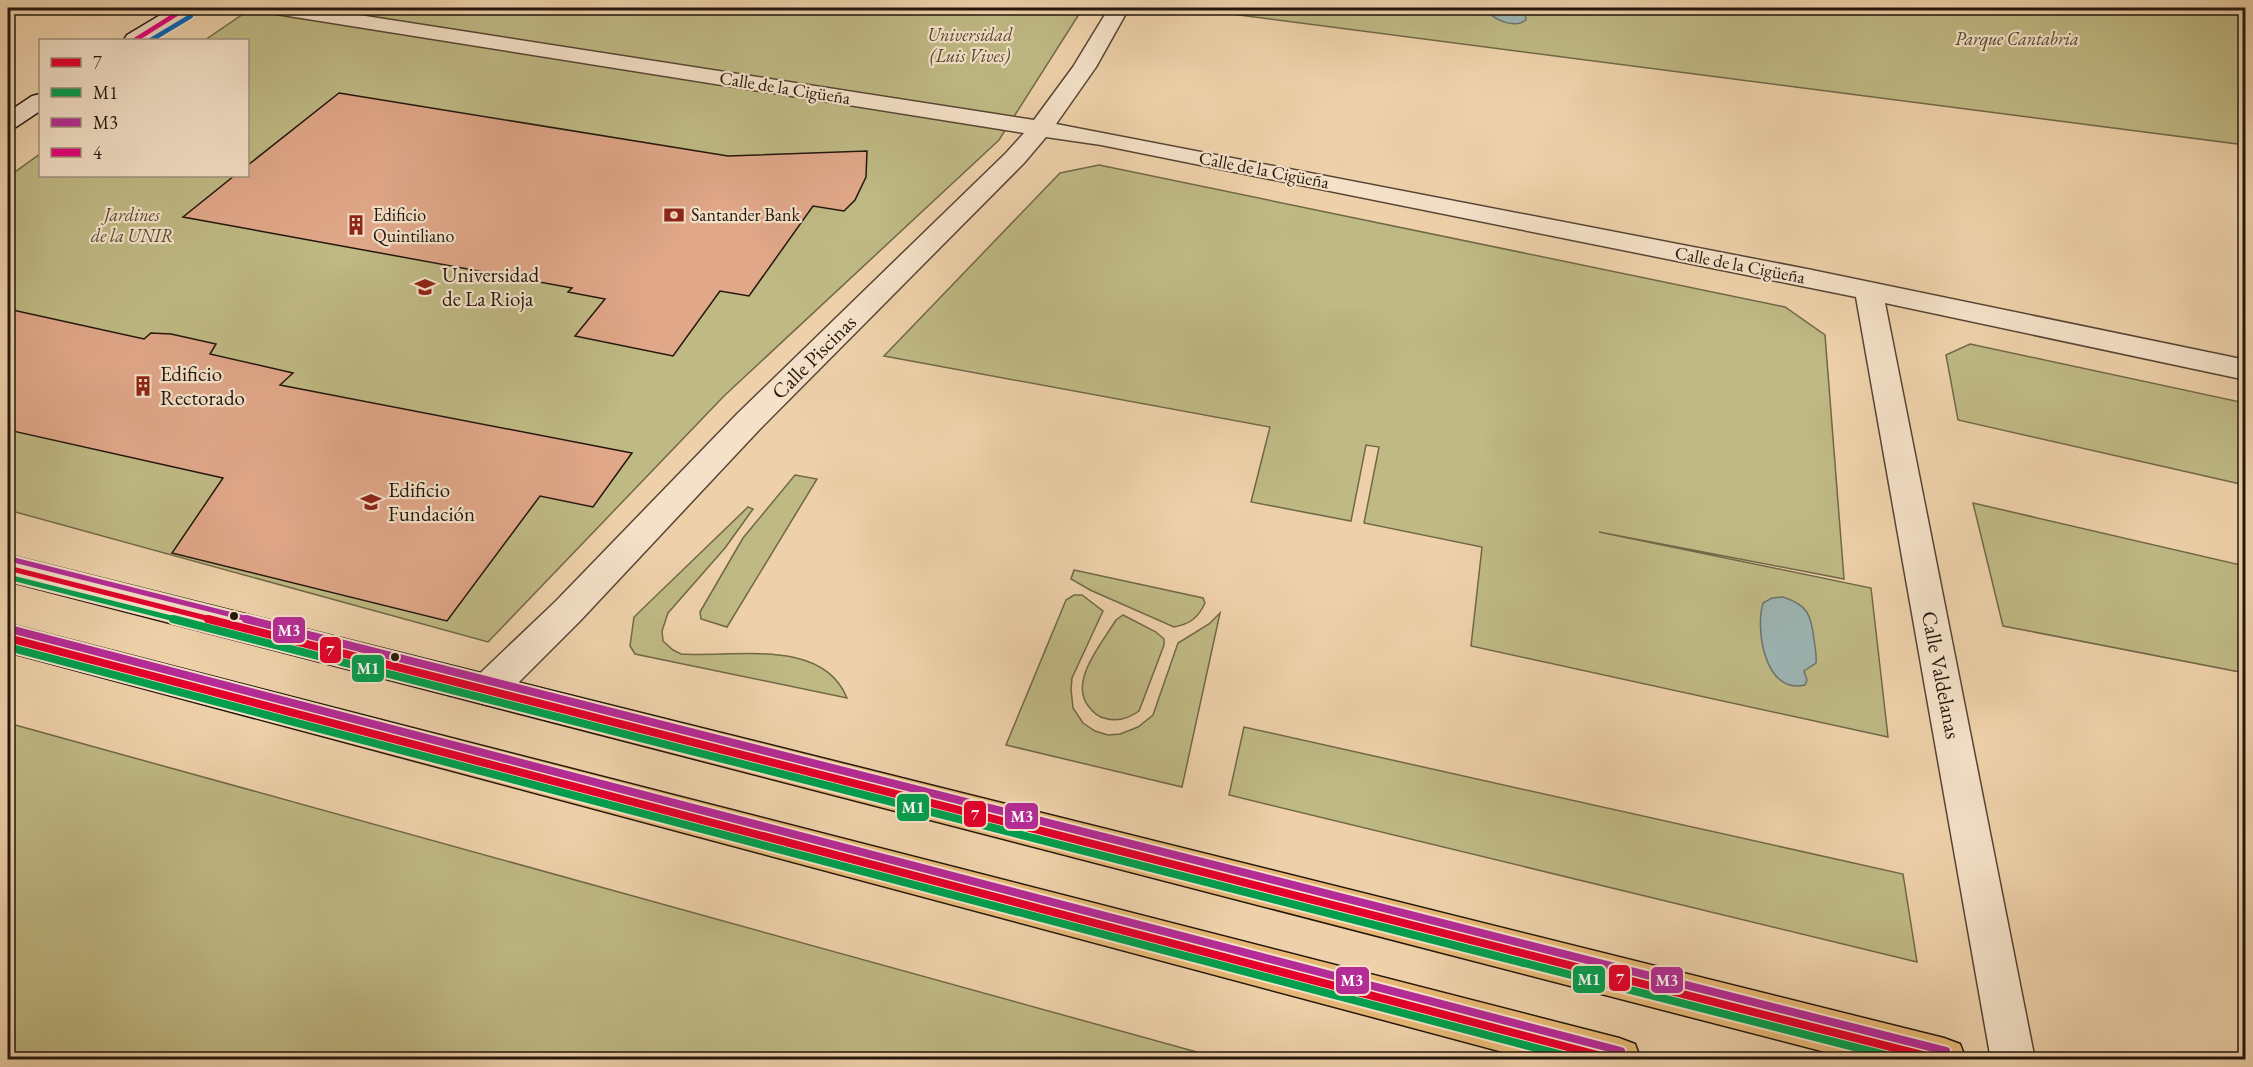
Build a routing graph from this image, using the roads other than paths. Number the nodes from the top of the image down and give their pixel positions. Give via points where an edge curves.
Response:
1 (186, 8) edge
2 (276, 8) edge
3 (1119, 8) edge
4 (137, 39) edge
5 (39, 102) edge
6 (8, 122) edge
7 (1041, 129) junction
8 (1869, 291) junction
9 (2246, 370) edge
10 (8, 568) edge
11 (8, 638) edge
12 (487, 690) junction
13 (1619, 1059) edge
14 (1944, 1059) edge
15 (2013, 1059) edge

1 - 4 street
2 - 7 street, Calle de la Cigüeña
3 - 7 street, Calle Piscinas
5 - 6 street
7 - 8 street, Calle de la Cigüeña
7 - 12 street, Calle Piscinas
8 - 9 street, Calle de la Cigüeña
8 - 15 street, Calle Valdelanas
10 - 12 main road
11 - 13 main road
12 - 14 main road

